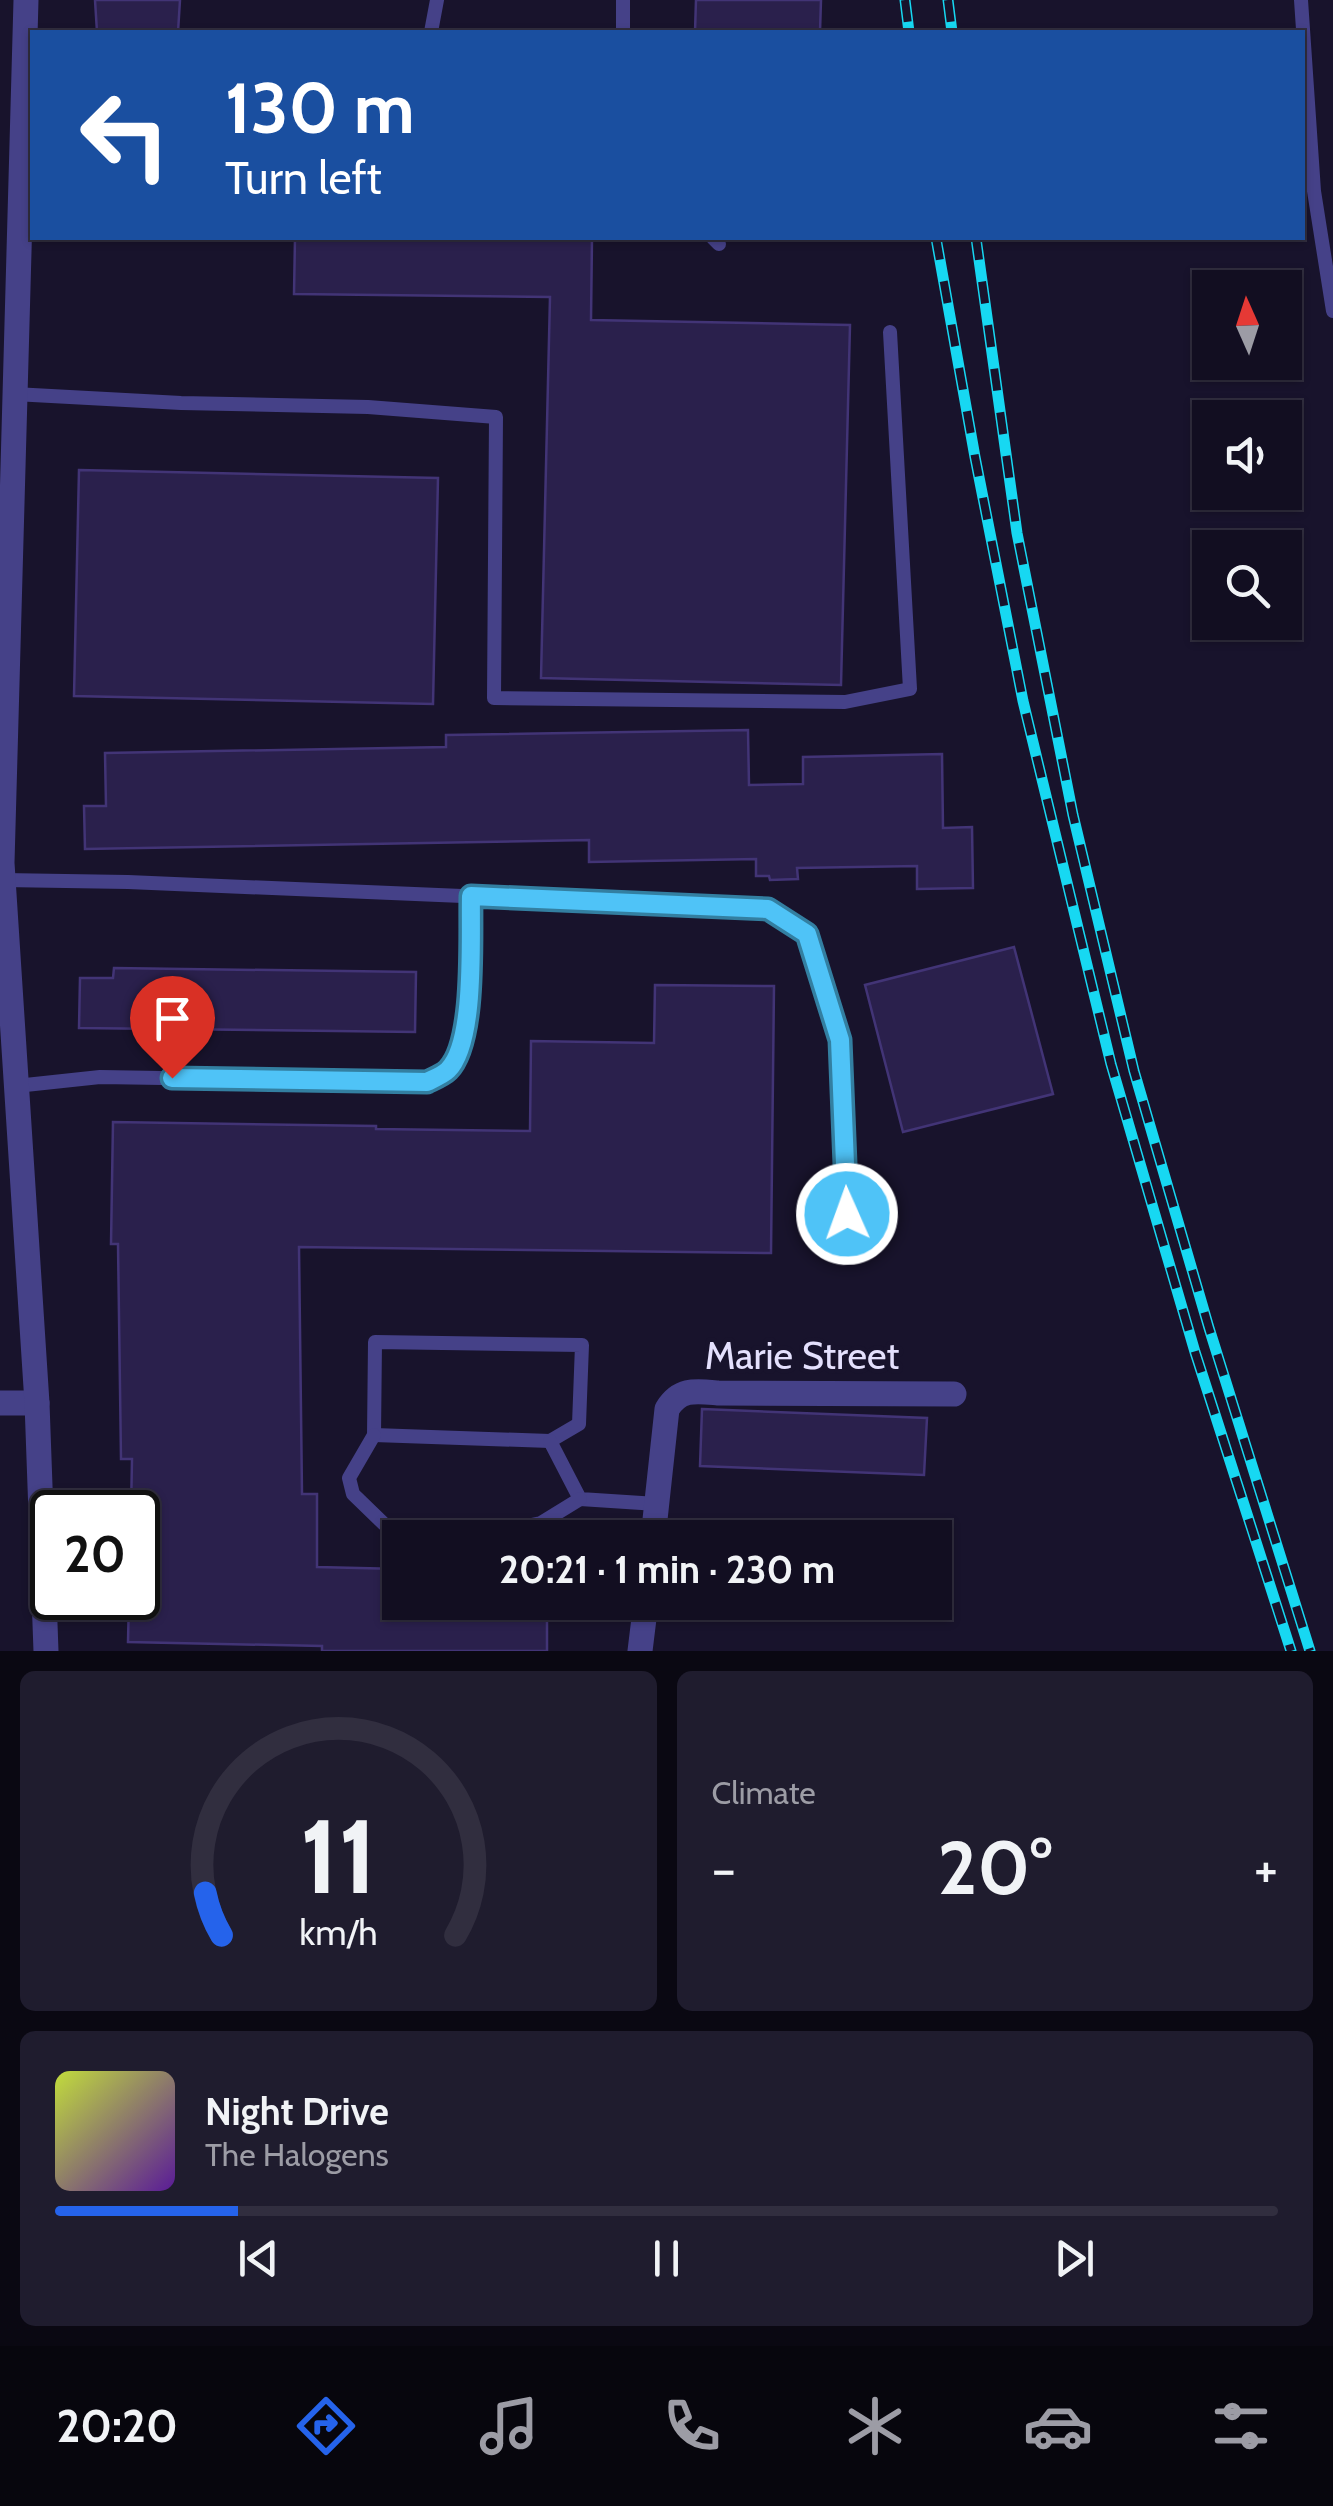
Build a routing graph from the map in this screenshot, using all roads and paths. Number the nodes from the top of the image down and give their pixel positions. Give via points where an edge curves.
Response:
1 (26, 0) edge
2 (438, 0) edge
3 (623, 0) edge
4 (1301, 0) edge
5 (431, 30) edge
6 (623, 30) edge
7 (1303, 30) edge
8 (1305, 59) edge
9 (27, 208) edge
10 (10, 276) edge
11 (1333, 311) edge
12 (890, 332) dead end
13 (14, 394) junction
14 (2, 869) edge
15 (471, 896) junction
16 (16, 1086) junction
17 (847, 1214) dead end
18 (954, 1394) dead end
19 (0, 1402) edge
20 (38, 1403) junction
21 (374, 1436) junction
22 (550, 1442) junction
23 (580, 1499) junction
24 (657, 1504) junction
25 (547, 1520) edge
26 (655, 1520) edge
27 (382, 1522) edge
28 (644, 1620) edge
29 (46, 1651) edge
30 (640, 1651) edge

1 - 9 street
2 - 5 lane
3 - 6 lane
4 - 7 lane
8 - 11 lane via 1314,191
9 - 10 street
10 - 13 street
12 - 13 lane via 910,689 845,702 494,698 496,417
13 - 14 street
14 - 15 lane via 128,882
14 - 16 street
15 - 16 lane via 462,1045 448,1070 427,1082 100,1077
15 - 17 lane via 768,909 807,934 840,1040
16 - 20 street
18 - 24 street, Marie Street via 689,1390 668,1409
19 - 20 street
20 - 29 street
21 - 22 lane
21 - 22 lane via 375,1342 582,1346 579,1424
21 - 27 lane via 349,1478 353,1494
22 - 23 lane
23 - 24 lane
23 - 25 lane
24 - 26 street, Marie Street
28 - 30 street

